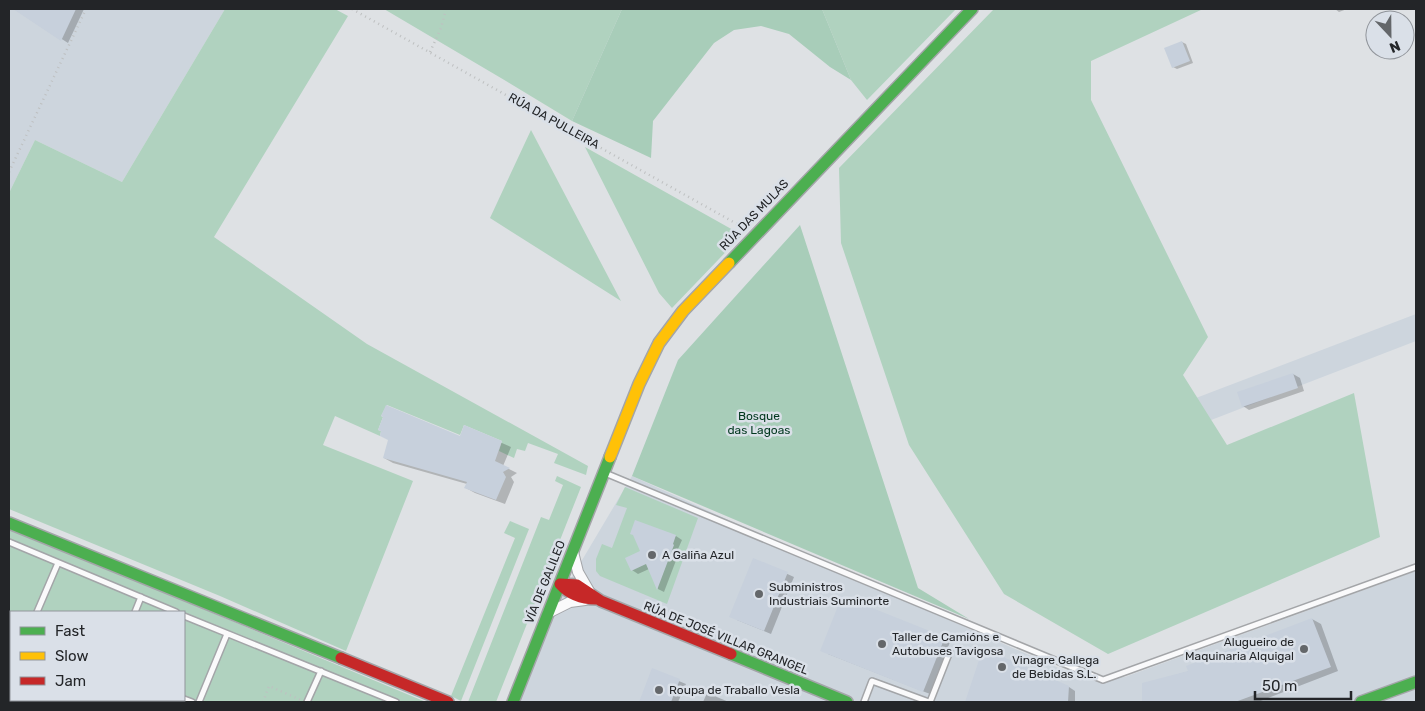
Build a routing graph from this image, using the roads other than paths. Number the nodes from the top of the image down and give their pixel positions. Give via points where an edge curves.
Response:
1 (972, 9) edge
2 (604, 473) junction
3 (9, 523) edge
4 (9, 542) edge
5 (573, 552) junction
6 (58, 563) junction
7 (1416, 567) edge
8 (560, 584) junction
9 (141, 598) junction
10 (596, 599) junction
11 (37, 611) edge
12 (135, 611) edge
13 (174, 611) edge
14 (548, 614) junction
15 (185, 616) edge
16 (227, 634) junction
17 (950, 651) dead end
18 (321, 672) junction
19 (1416, 682) edge
20 (199, 702) edge
21 (307, 702) edge
22 (396, 702) edge
23 (448, 702) edge
24 (513, 702) edge
25 (846, 702) edge
26 (864, 702) edge
27 (930, 702) edge
28 (1361, 702) edge

1 - 2 street, RÚA DAS MULAS via 683,311 659,343 639,384
2 - 5 street, VÍA DE GALILEO
2 - 7 lane via 1103,680
3 - 23 street
4 - 6 lane
5 - 8 street, VÍA DE GALILEO
5 - 10 street via 578,572
6 - 9 lane
6 - 11 lane
8 - 10 street, RÚA DE JOSÉ VILLAR GRANGEL via 577,585
8 - 14 street, VÍA DE GALILEO
9 - 12 lane
9 - 13 lane
10 - 14 street, RÚA DE JOSÉ VILLAR GRANGEL via 570,602
10 - 25 street, RÚA DE JOSÉ VILLAR GRANGEL
14 - 24 street, VÍA DE GALILEO
15 - 16 lane
16 - 18 lane
16 - 20 lane
17 - 27 lane
18 - 21 lane
18 - 22 lane
19 - 28 street
26 - 27 lane via 872,681

